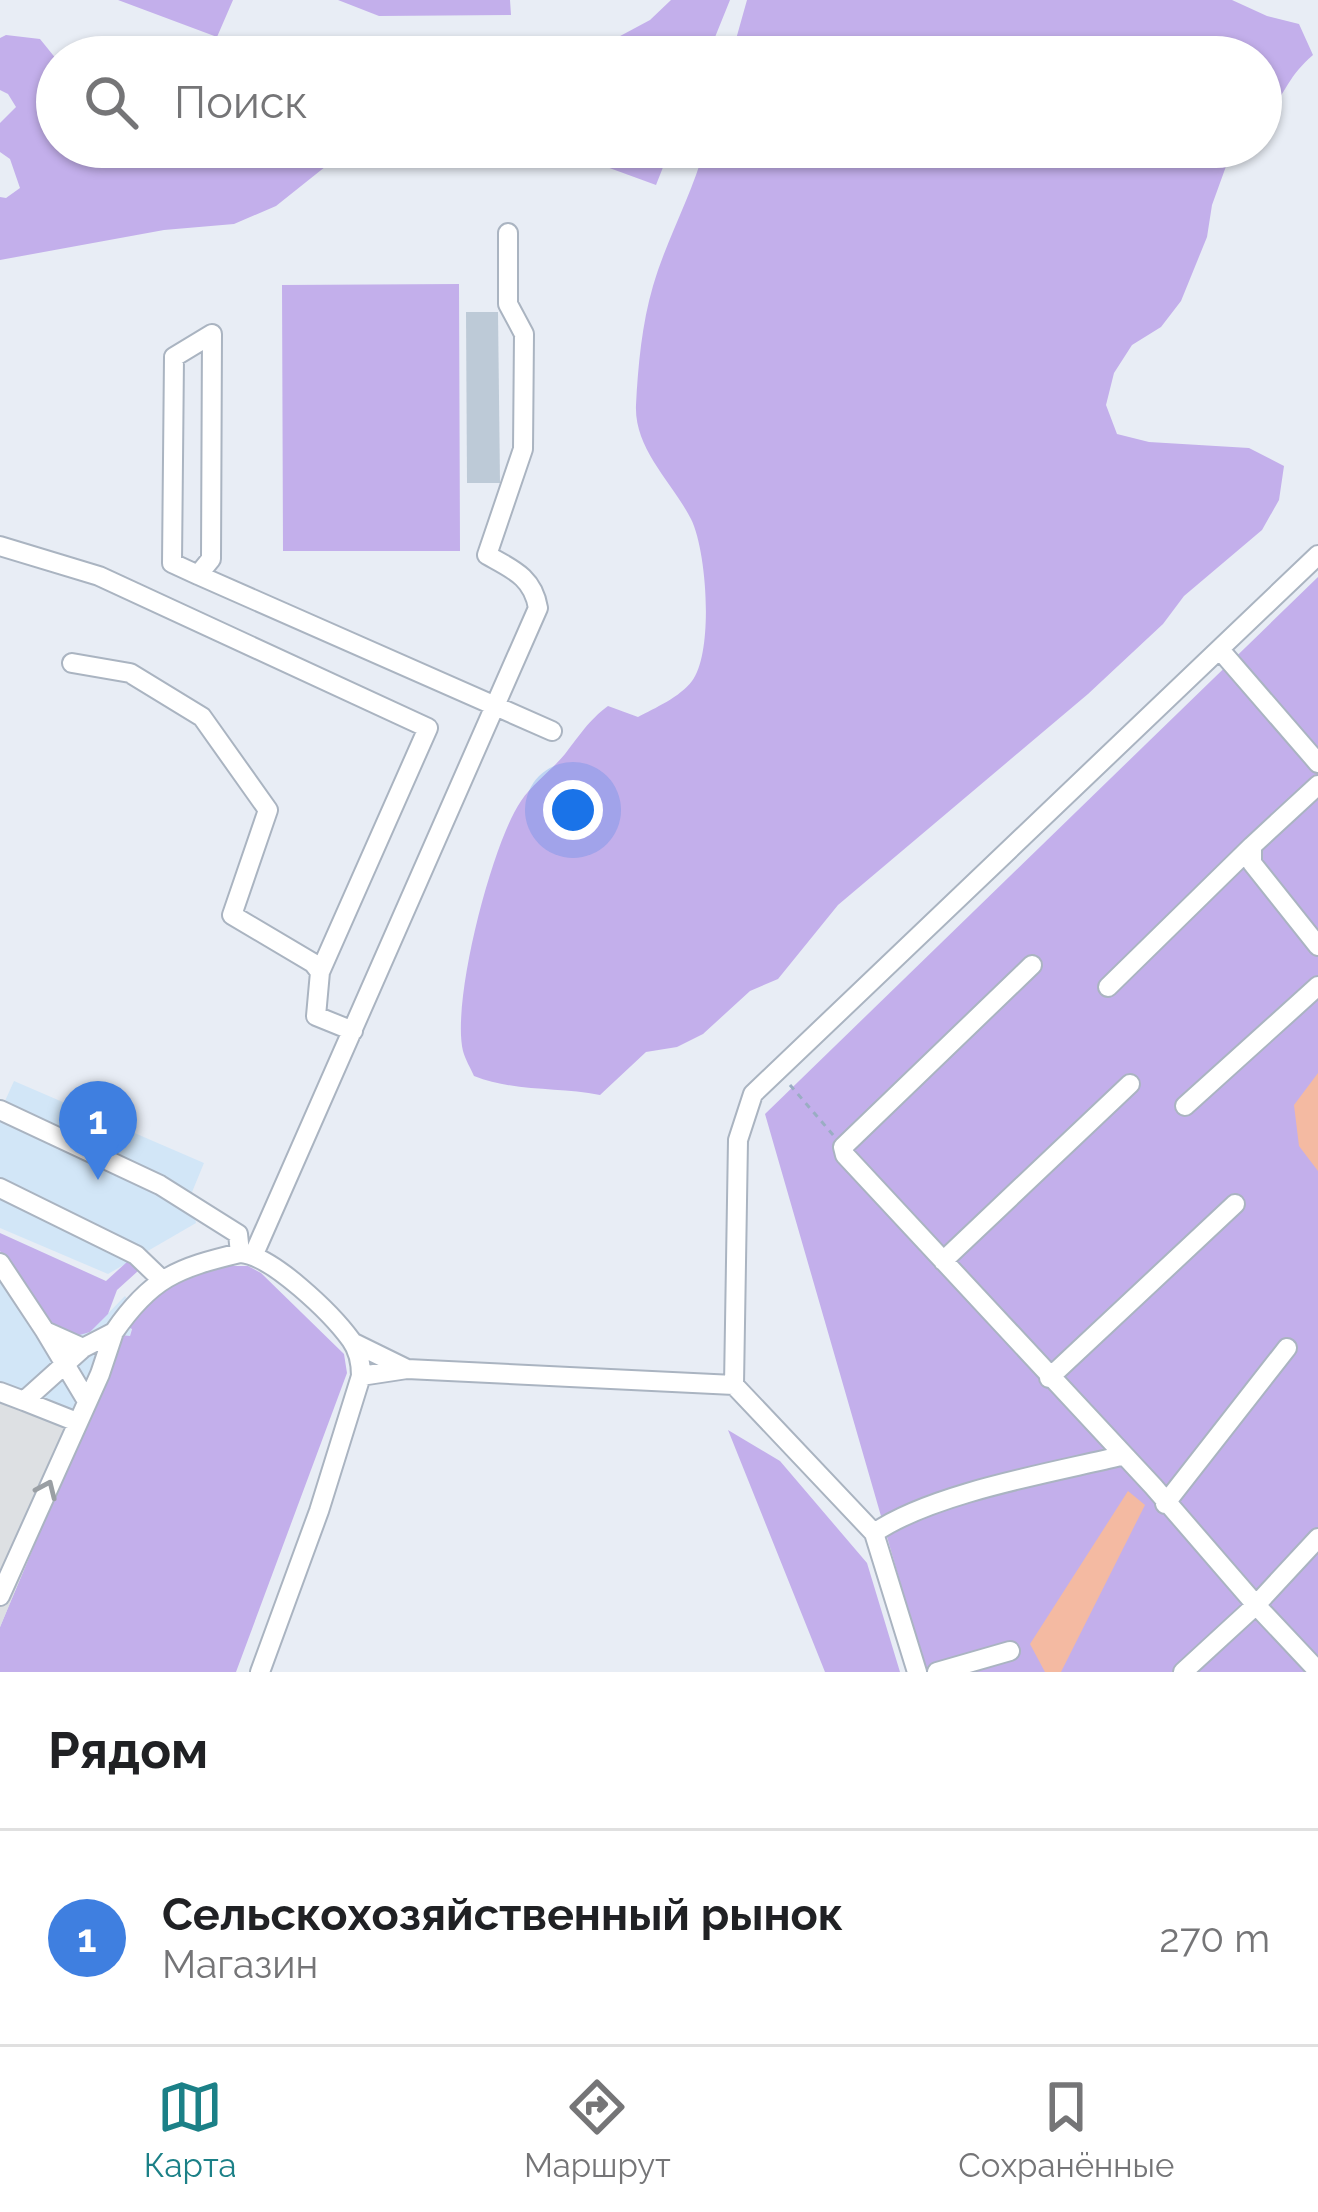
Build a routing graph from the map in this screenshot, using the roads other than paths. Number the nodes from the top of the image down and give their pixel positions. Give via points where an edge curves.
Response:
1 (508, 233) dead end
2 (0, 546) edge
3 (1318, 556) edge
4 (198, 575) junction
5 (1221, 651) junction
6 (72, 664) dead end
7 (497, 706) junction
8 (552, 731) dead end
9 (1318, 763) edge
10 (1318, 785) edge
11 (1252, 846) junction
12 (1318, 946) edge
13 (1032, 965) dead end
14 (320, 972) junction
15 (1318, 986) edge
16 (1108, 987) dead end
17 (353, 1031) junction
18 (1130, 1084) dead end
19 (1186, 1106) dead end
20 (0, 1110) edge
21 (0, 1188) edge
22 (1234, 1204) dead end
23 (247, 1253) junction
24 (943, 1262) junction
25 (0, 1263) edge
26 (161, 1279) junction
27 (45, 1330) junction
28 (114, 1332) junction
29 (354, 1342) junction
30 (83, 1348) junction
31 (1287, 1348) dead end
32 (66, 1363) junction
33 (407, 1369) junction
34 (362, 1376) junction
35 (1049, 1378) junction
36 (734, 1385) junction
37 (0, 1392) edge
38 (24, 1401) junction
39 (87, 1401) junction
40 (77, 1422) junction
41 (1121, 1456) junction
42 (1165, 1504) junction
43 (874, 1533) junction
44 (1318, 1538) edge
45 (0, 1597) edge
46 (1256, 1605) junction
47 (1010, 1651) dead end
48 (1318, 1671) edge
49 (260, 1672) edge
50 (917, 1672) edge
51 (937, 1672) edge
52 (1183, 1672) edge

1 - 7 street via 508,304 524,334 523,448 487,555 526,578 538,608
2 - 14 street via 100,576 428,728
3 - 5 street
4 - 4 street via 212,560 212,334 174,357 172,563
4 - 7 street
5 - 9 street
5 - 36 street via 753,1094 738,1140
6 - 14 street via 130,673 202,717 268,810 232,915
7 - 8 street
7 - 17 street
10 - 11 street
11 - 12 street via 1252,863
11 - 16 street
13 - 24 street via 843,1147
14 - 17 street via 316,1016
15 - 19 street
17 - 23 street
18 - 24 street
20 - 23 street via 160,1185 238,1234
21 - 26 street via 136,1255
22 - 35 street
23 - 26 street
23 - 29 street
24 - 35 street
25 - 27 street
26 - 28 street
27 - 30 street
27 - 32 street
28 - 30 street
28 - 39 street
29 - 33 street
29 - 34 street
30 - 32 street
31 - 42 street
32 - 38 street
32 - 39 street
33 - 34 street
33 - 36 street
34 - 49 street
35 - 41 street
36 - 43 street
37 - 38 street
38 - 40 street
39 - 40 street
45 -> 40 street
41 - 42 street
41 - 43 street via 898,1516
42 - 46 street
43 - 50 street
44 - 46 street
46 - 48 street
46 - 52 street
47 - 51 street

